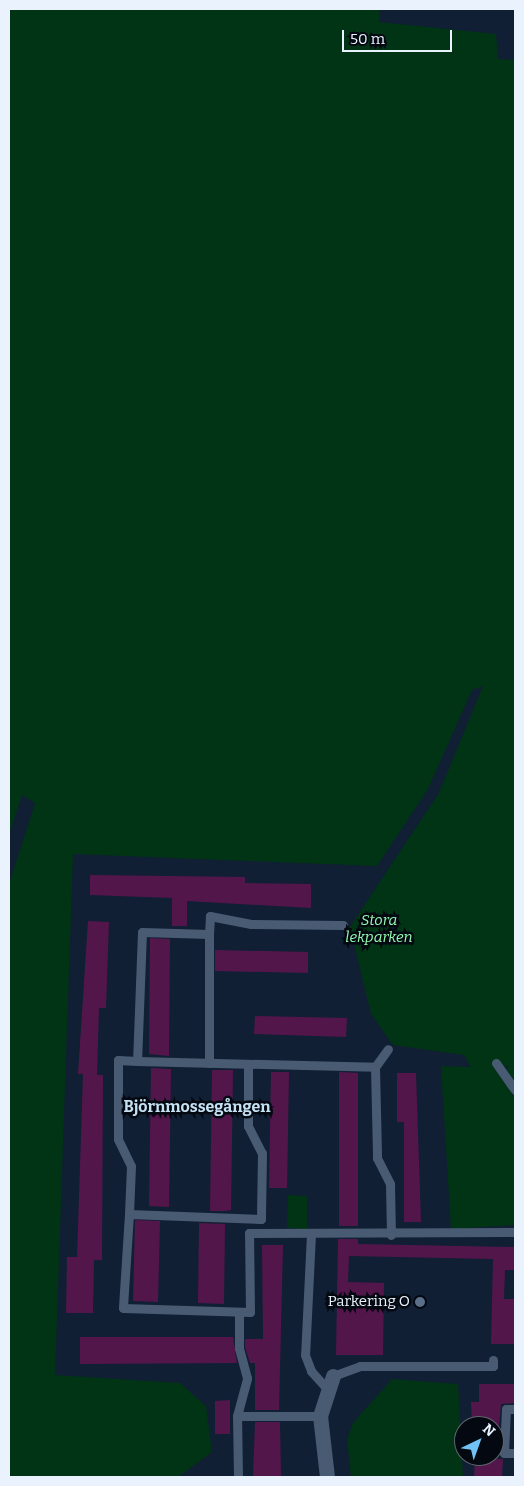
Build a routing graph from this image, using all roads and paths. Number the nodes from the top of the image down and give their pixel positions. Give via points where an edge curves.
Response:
1 (343, 925) dead end
2 (209, 934) junction
3 (388, 1049) dead end
4 (137, 1061) junction
5 (209, 1063) junction
6 (496, 1063) dead end
7 (248, 1064) junction
8 (375, 1067) junction
9 (515, 1090) edge
10 (129, 1214) junction
11 (261, 1219) junction
12 (515, 1232) edge
13 (261, 1233) junction
14 (311, 1234) junction
15 (391, 1235) junction
16 (239, 1312) junction
17 (493, 1360) dead end
18 (331, 1383) junction
19 (515, 1409) edge
20 (238, 1416) junction
21 (320, 1416) junction
22 (515, 1453) edge
23 (238, 1477) edge
24 (327, 1477) edge

1 - 2 lane via 252,924 210,916
2 - 4 lane via 142,932
2 - 5 lane
3 - 8 lane
4 - 5 lane
4 - 10 lane via 118,1060 118,1140 131,1166
5 - 7 lane
6 - 9 lane
7 - 8 lane
7 - 11 lane via 248,1126 262,1152
8 - 15 lane via 377,1158 390,1184
10 - 11 lane
10 - 16 lane via 123,1308
11 - 13 lane
12 - 15 lane
13 - 14 lane
13 - 16 lane via 249,1233 250,1312
14 - 15 lane
14 - 18 lane via 305,1354 311,1371
16 - 20 lane via 239,1348 247,1378
17 - 18 lane via 493,1366 360,1366
18 - 21 street
19 - 22 lane via 506,1409 504,1454
20 - 21 lane
20 - 23 lane
21 - 24 street

